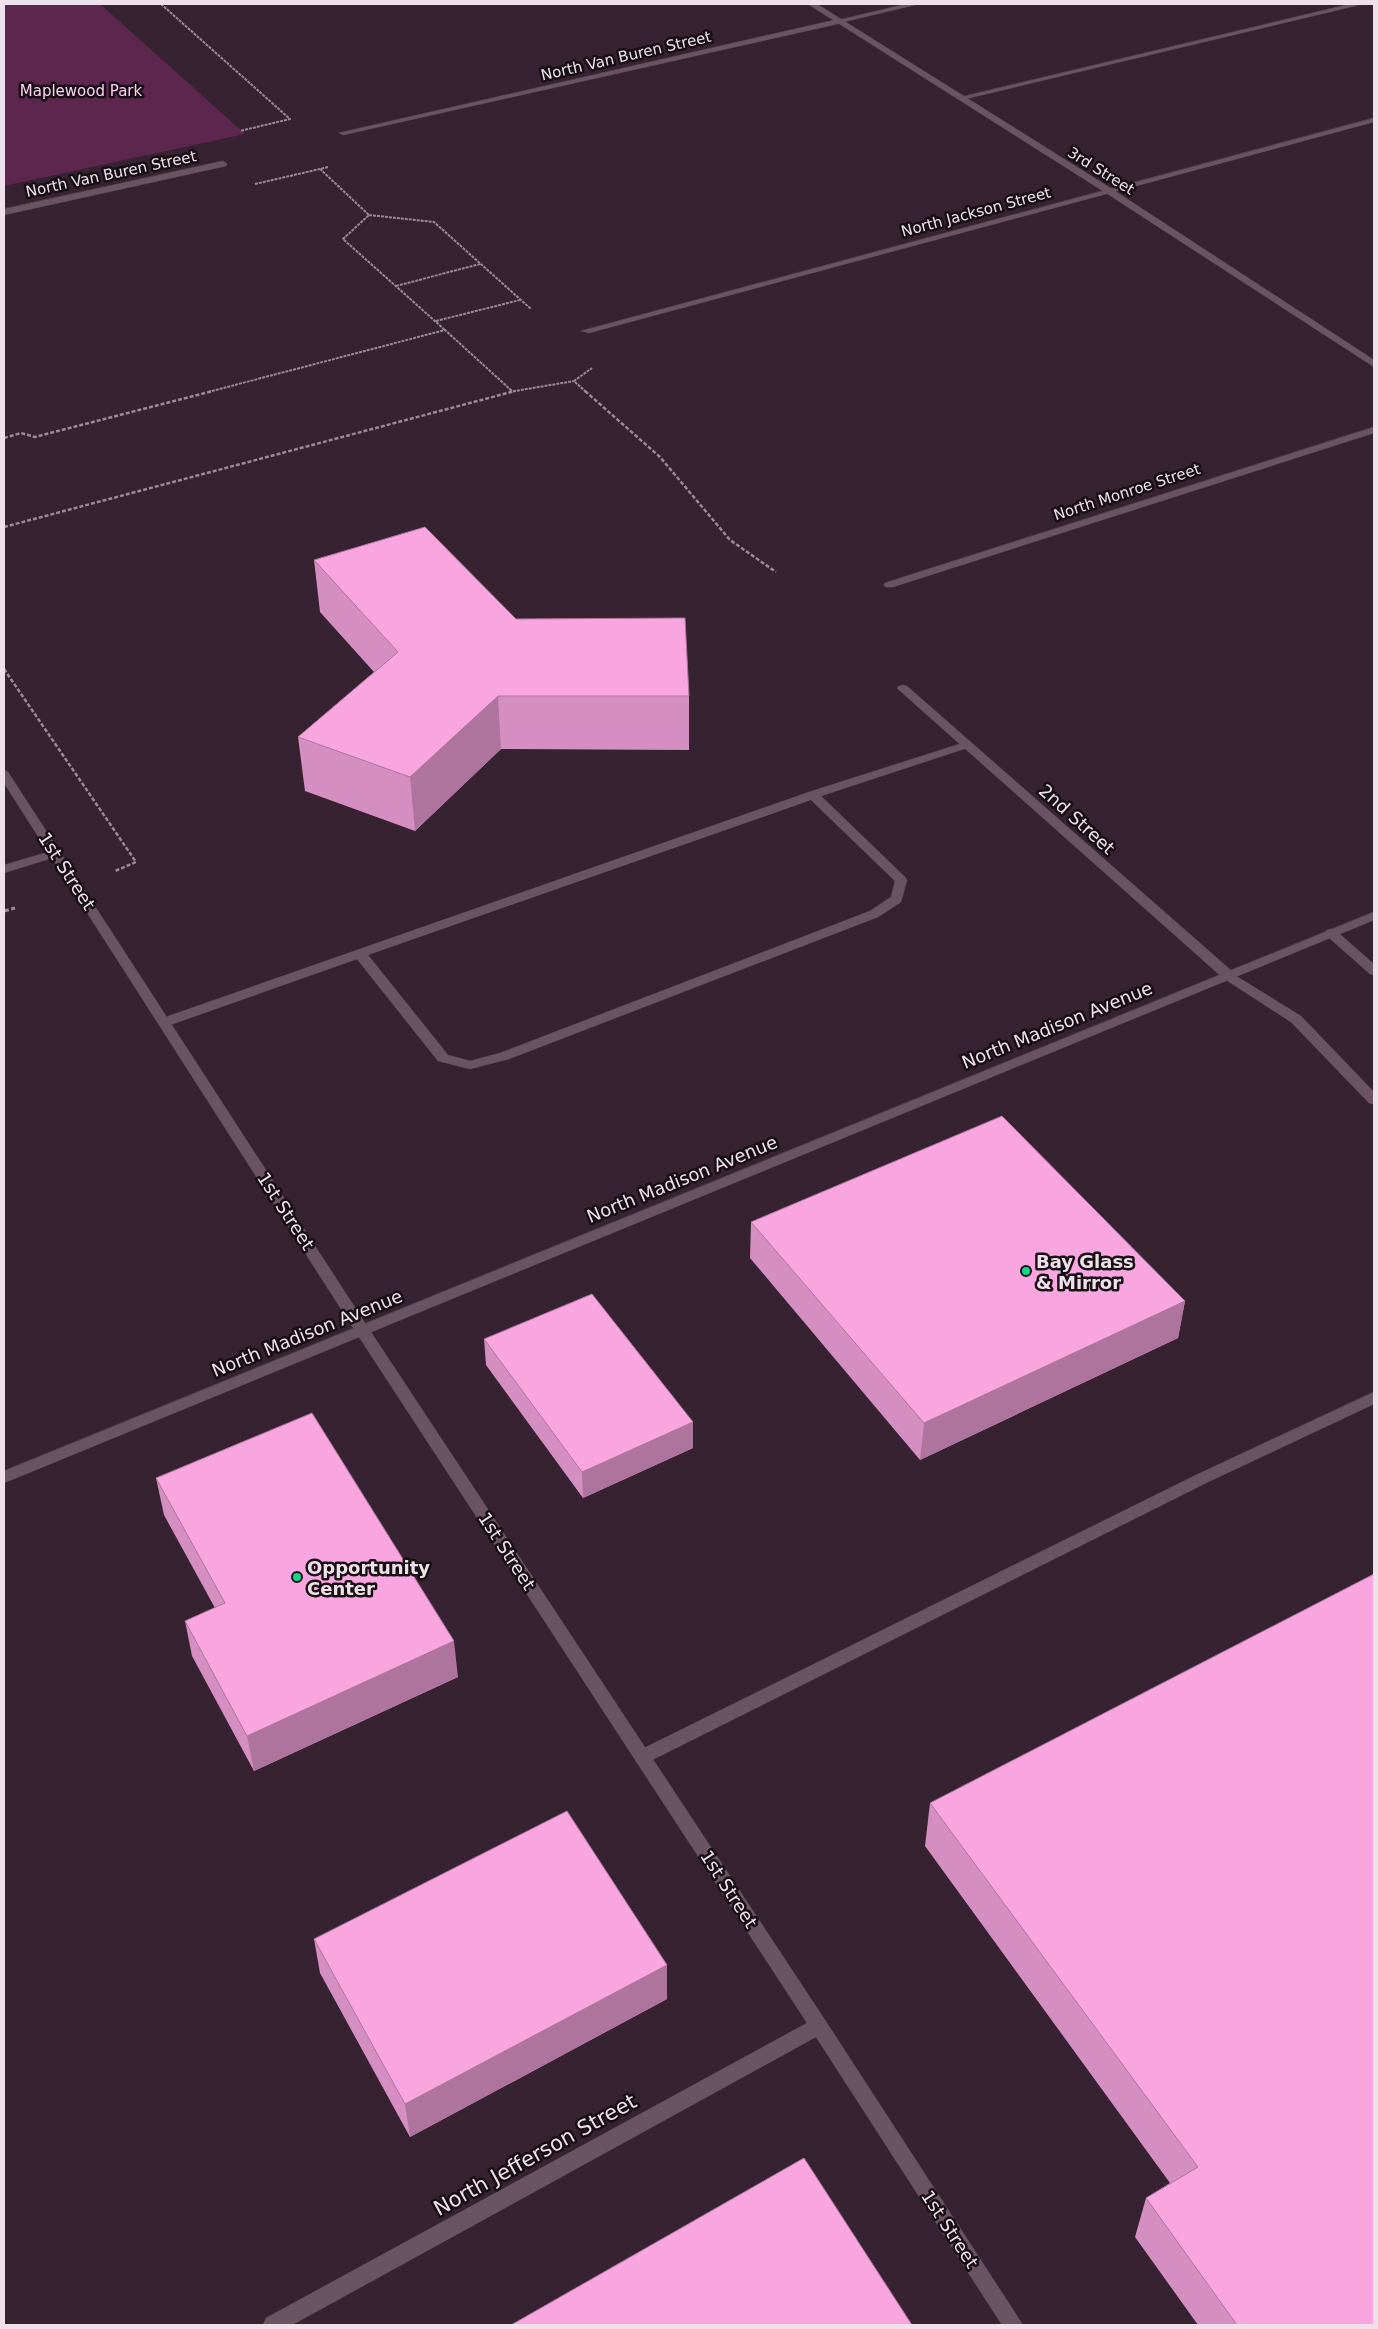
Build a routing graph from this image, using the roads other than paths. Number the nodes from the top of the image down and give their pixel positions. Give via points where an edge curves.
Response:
1 (812, 4) edge
2 (915, 4) edge
3 (1359, 4) edge
4 (839, 21) junction
5 (961, 98) junction
6 (1374, 120) edge
7 (344, 133) dead end
8 (223, 164) dead end
9 (1108, 191) junction
10 (4, 212) edge
11 (586, 331) dead end
12 (1374, 364) edge
13 (1374, 430) edge
14 (889, 585) dead end
15 (903, 688) dead end
16 (966, 744) junction
17 (4, 774) edge
18 (812, 795) junction
19 (56, 852) junction
20 (4, 869) edge
21 (1374, 916) edge
22 (1331, 933) junction
23 (359, 953) junction
24 (1374, 971) edge
25 (1228, 975) junction
26 (165, 1022) junction
27 (1374, 1100) edge
28 (362, 1330) junction
29 (1374, 1398) edge
30 (4, 1477) edge
31 (642, 1757) junction
32 (819, 2026) junction
33 (273, 2325) edge
34 (1013, 2325) edge

1 - 4 street, 3rd Street
2 - 4 street, North Van Buren Street
3 - 5 street
4 - 5 street, 3rd Street
4 - 7 street, North Van Buren Street
5 - 9 street, 3rd Street
6 - 9 street, North Jackson Street
8 - 10 street, North Van Buren Street
9 - 11 street, North Jackson Street
9 - 12 street, 3rd Street
13 - 14 street, North Monroe Street
15 - 16 street, 2nd Street
16 - 18 street
16 - 25 street, 2nd Street
17 - 19 street, 1st Street
18 - 23 street
18 - 23 street via 902,880 897,900 874,914 504,1056 470,1065 443,1058
19 - 20 street
19 - 26 street, 1st Street
21 - 22 street, North Madison Avenue
22 - 24 street
22 - 25 street, North Madison Avenue
23 - 26 street
25 - 27 street, 2nd Street via 1296,1019
25 - 28 street, North Madison Avenue
26 - 28 street, 1st Street
28 - 30 street, North Madison Avenue
28 - 31 street, 1st Street
29 - 31 street via 1192,1484
31 - 32 street, 1st Street
32 - 33 street, North Jefferson Street
32 - 34 street, 1st Street

